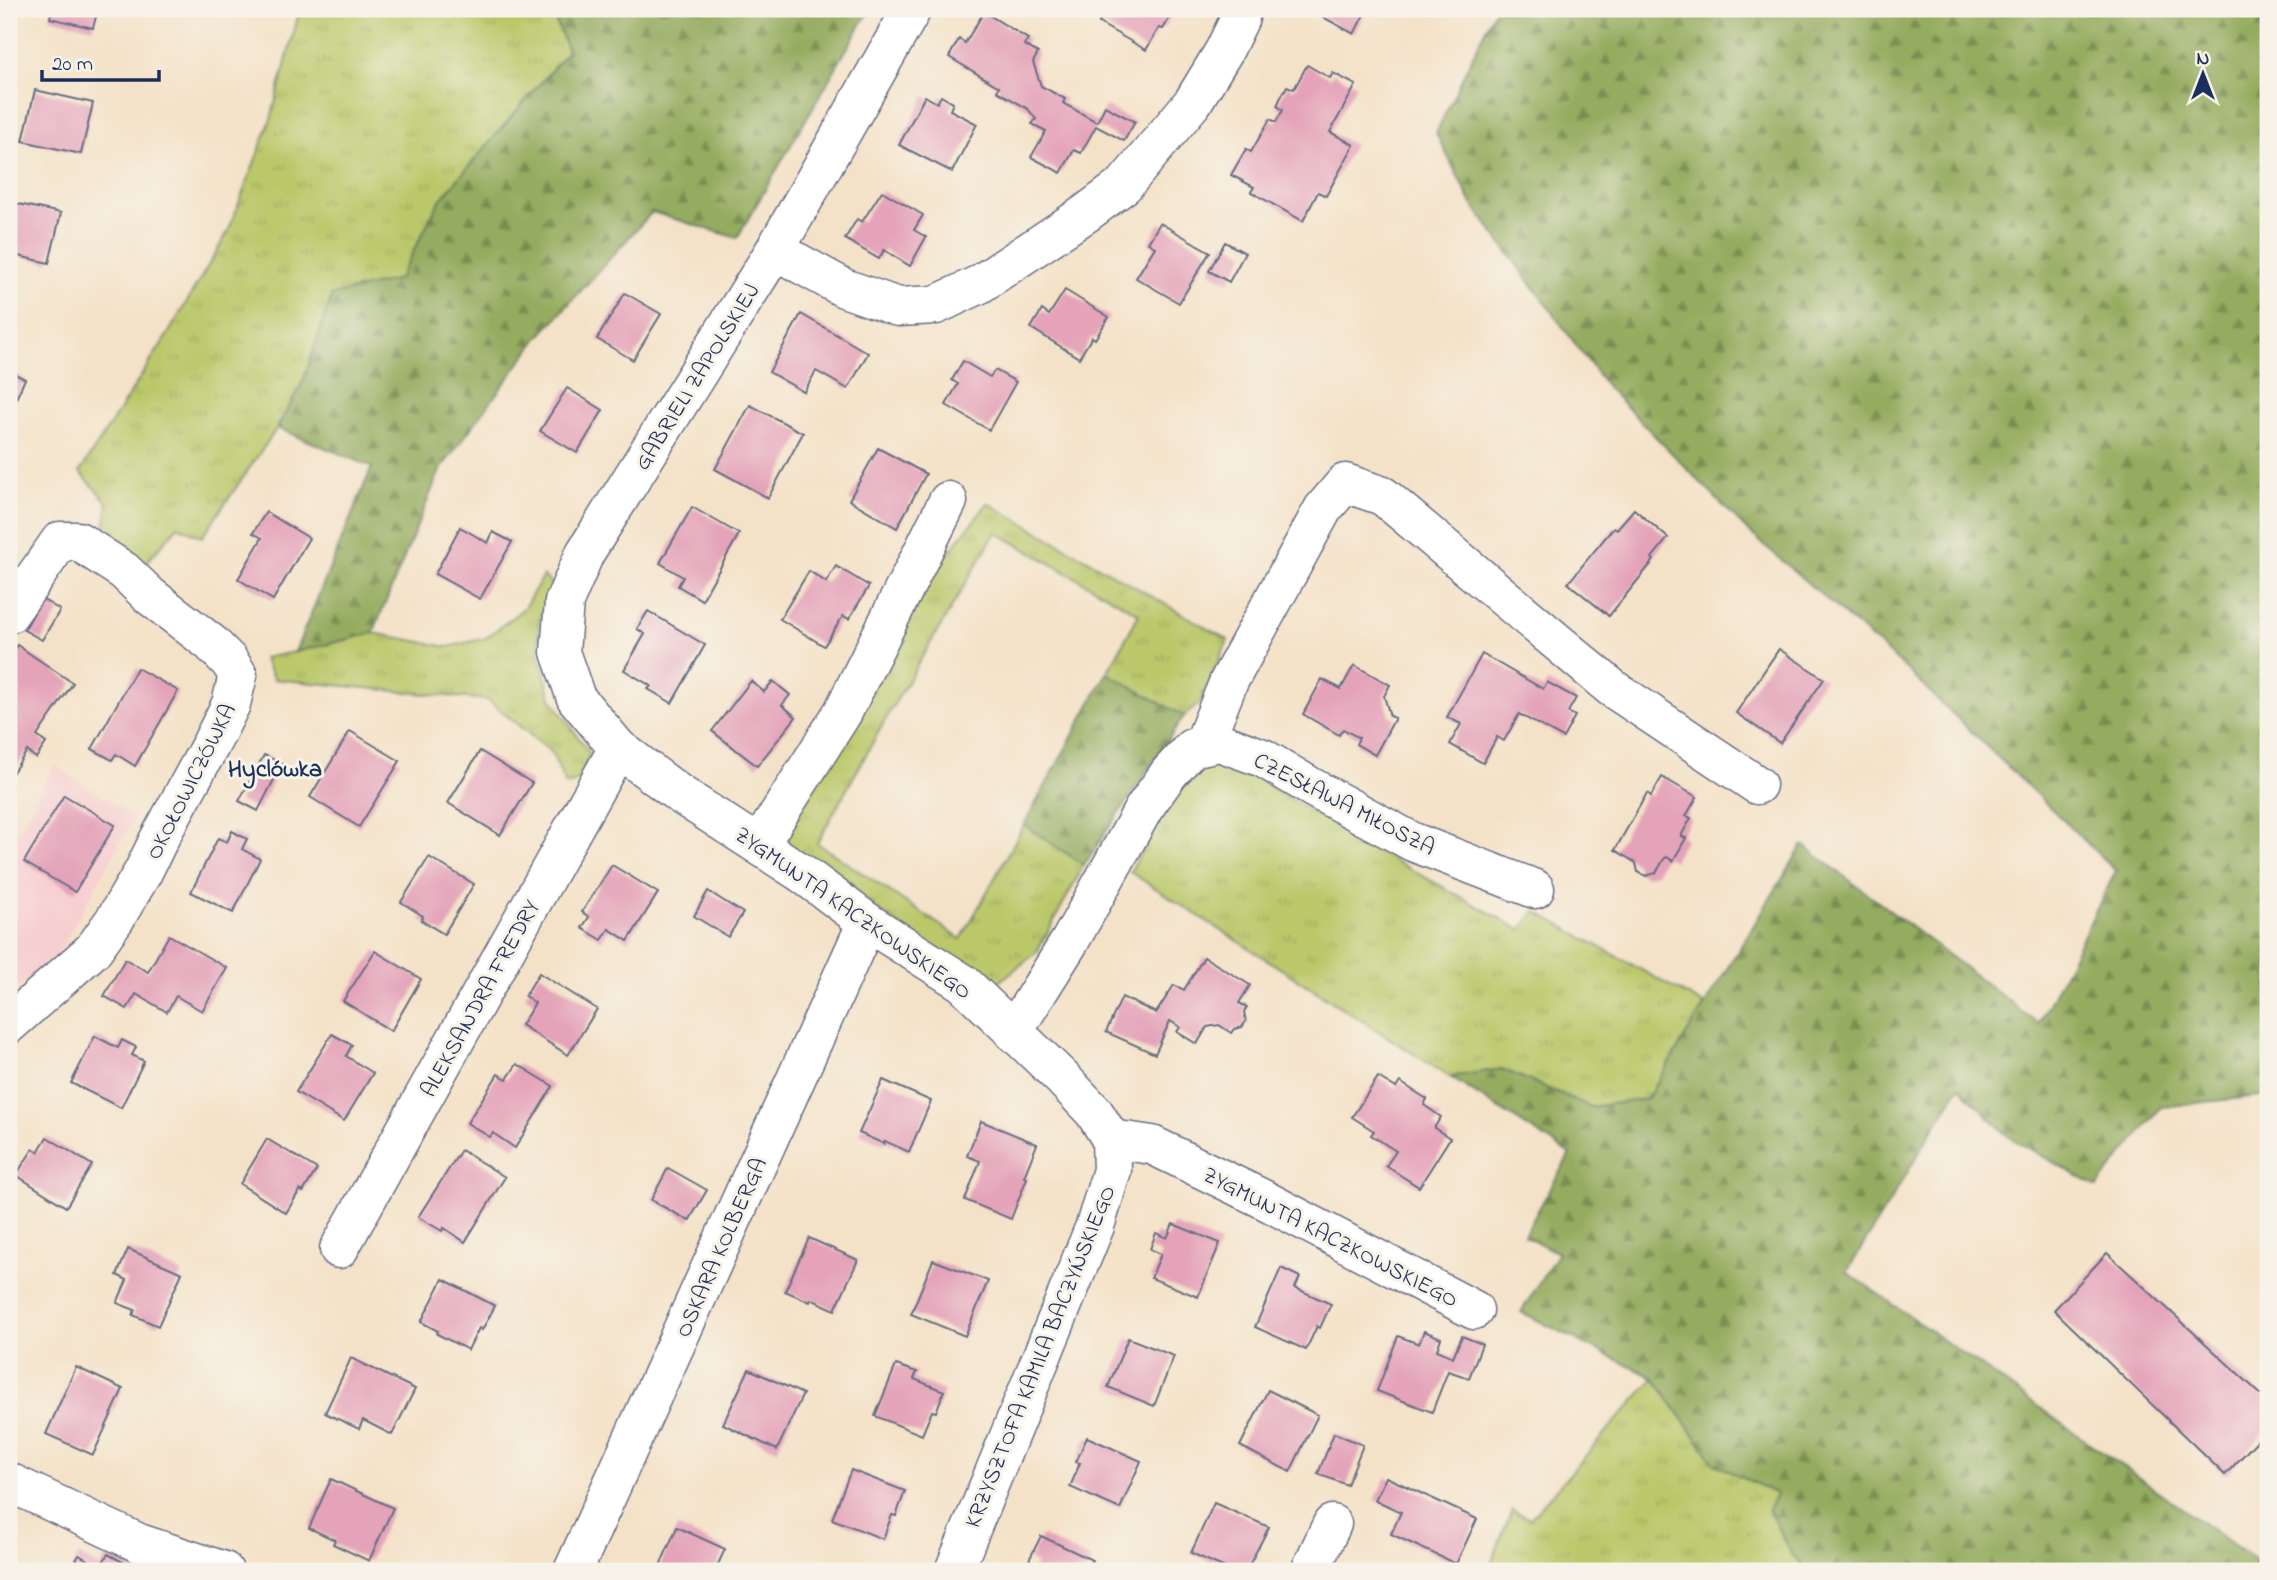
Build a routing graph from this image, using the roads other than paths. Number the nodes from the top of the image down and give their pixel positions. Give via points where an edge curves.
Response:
1 (912, 9) edge
2 (1240, 18) dead end
3 (775, 250) junction
4 (947, 501) dead end
5 (9, 614) edge
6 (1203, 745) junction
7 (618, 747) junction
8 (1757, 785) dead end
9 (759, 845) junction
10 (1535, 889) dead end
11 (867, 922) junction
12 (9, 1024) edge
13 (1013, 1032) junction
14 (1111, 1139) junction
15 (339, 1250) dead end
16 (1474, 1310) dead end
17 (9, 1482) edge
18 (1332, 1524) dead end
19 (224, 1571) edge
20 (573, 1571) edge
21 (954, 1571) edge
22 (1310, 1571) edge

1 - 3 street, GABRIELI ZAPOLSKIEJ
2 - 3 street via 1193,102 1124,185 980,284 936,305 898,307 844,288
3 - 7 street, GABRIELI ZAPOLSKIEJ via 585,552 564,602 560,652 576,698
4 - 9 street via 843,712
5 - 12 street, OKOŁOWICZÓWKA via 60,541 78,541 124,571 211,643 238,675 231,704 212,742 115,919 93,950
6 - 8 street via 1240,660 1323,509 1345,483 1383,496 1612,688
6 - 10 street, CZESŁAWA MIŁOSZA via 1219,742 1263,758 1413,842
6 - 13 street via 1192,747 1144,808
7 - 9 street, ZYGMUNTA KACZKOWSKIEGO via 678,793
7 - 15 street, ALEKSANDRA FREDRY
9 - 11 street, ZYGMUNTA KACZKOWSKIEGO
11 - 13 street, ZYGMUNTA KACZKOWSKIEGO via 963,983
11 - 20 street, OSKARA KOLBERGA
13 - 14 street, ZYGMUNTA KACZKOWSKIEGO via 1094,1112
14 - 16 street, ZYGMUNTA KACZKOWSKIEGO via 1152,1144
14 - 21 street, KRZYSZTOFA KAMILA BACZYŃSKIEGO via 1112,1170 1095,1226
17 - 19 street via 139,1543
18 - 22 street

